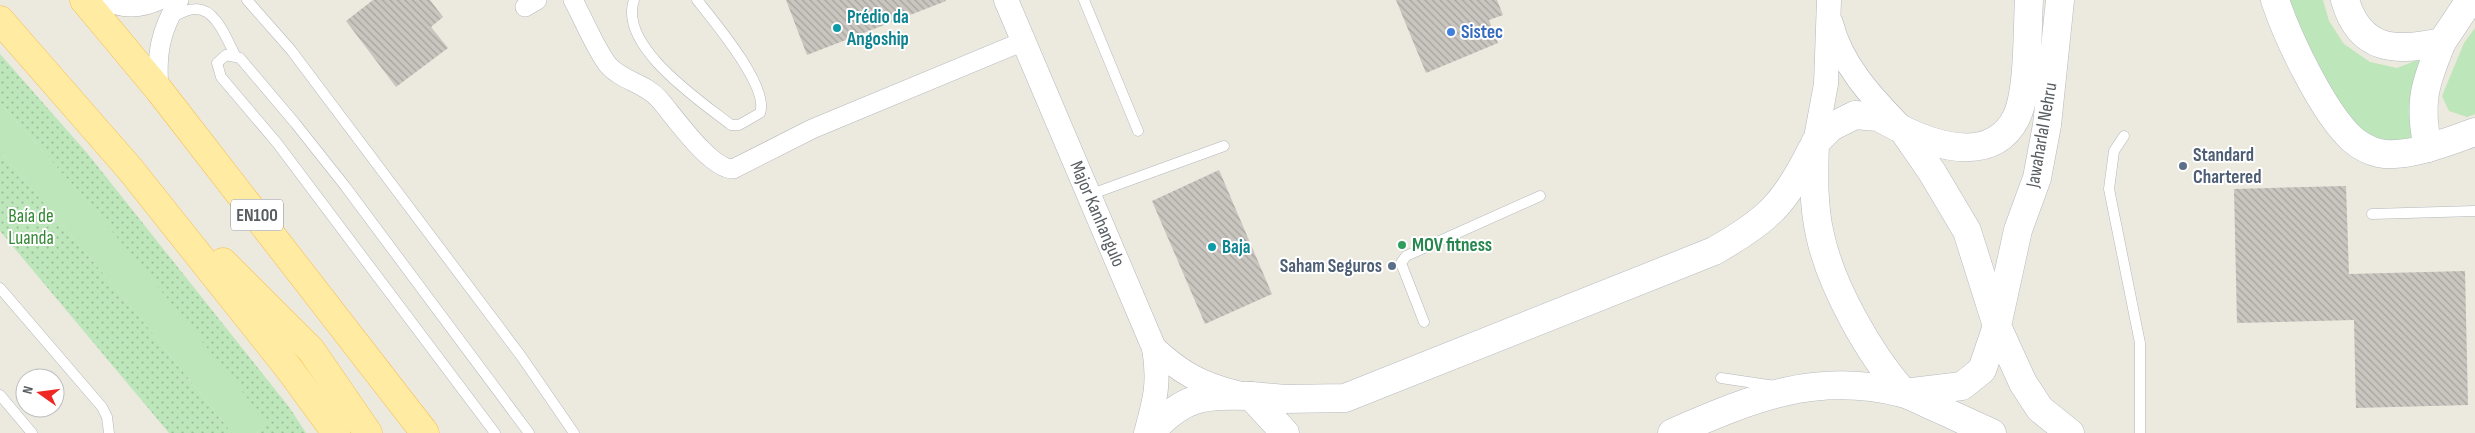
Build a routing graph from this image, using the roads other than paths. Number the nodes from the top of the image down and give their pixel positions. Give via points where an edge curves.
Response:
1 (84, 0) edge
2 (104, 0) edge
3 (160, 0) edge
4 (179, 0) edge
5 (247, 0) edge
6 (574, 0) edge
7 (634, 0) edge
8 (697, 0) edge
9 (1006, 0) edge
10 (1084, 0) edge
11 (2029, 0) edge
12 (2060, 0) edge
13 (2275, 0) edge
14 (2344, 0) edge
15 (2470, 0) edge
16 (136, 4) edge
17 (1828, 6) edge
18 (168, 18) junction
19 (0, 20) edge
20 (1024, 41) junction
21 (2442, 42) junction
22 (234, 55) junction
23 (159, 90) junction
24 (1903, 130) junction
25 (1138, 131) dead end
26 (2475, 132) edge
27 (2124, 136) dead end
28 (1815, 143) junction
29 (1224, 146) dead end
30 (2428, 148) junction
31 (130, 169) junction
32 (1089, 195) junction
33 (1540, 196) dead end
34 (2475, 211) edge
35 (2372, 214) dead end
36 (0, 288) edge
37 (1424, 322) dead end
38 (1997, 326) junction
39 (1154, 348) junction
40 (1721, 378) dead end
41 (1794, 389) junction
42 (1904, 393) junction
43 (0, 395) edge
44 (1251, 396) junction
45 (32, 433) edge
46 (110, 433) edge
47 (336, 433) edge
48 (368, 433) edge
49 (425, 433) edge
50 (495, 433) edge
51 (529, 433) edge
52 (574, 433) edge
53 (1146, 433) edge
54 (1150, 433) edge
55 (1286, 433) edge
56 (1672, 433) edge
57 (1710, 433) edge
58 (1951, 433) edge
59 (1992, 433) edge
60 (2070, 433) edge
61 (2140, 433) edge

1 - 23 main road, EN100
2 - 16 street via 111,4
3 - 16 street via 146,6
4 - 18 street
5 - 52 lane via 291,50 521,356
6 - 20 street via 608,64 621,76 654,93 710,158 727,169 733,169 812,129
7 - 8 lane via 631,18 638,38 655,60 731,125 739,125 760,113 762,102 731,45
9 - 20 street, Major Kanhangulo
10 - 25 lane
11 - 24 main road, Jawaharlal Nehru via 2024,80 2019,108 2006,132 1991,143 1970,148 1923,139
12 - 38 main road, Jawaharlal Nehru via 2047,125 2037,178 2018,230
13 - 30 main road via 2299,56 2337,122 2353,141 2380,153
14 - 21 main road via 2349,16 2362,32 2381,44 2397,49
15 - 21 main road
17 - 24 street via 1838,42 1857,78
17 - 28 street via 1826,84
18 - 22 lane via 194,9 204,10 220,28
18 - 23 street via 157,62
19 - 31 main road
20 - 32 street, Major Kanhangulo
21 - 30 main road via 2426,82 2423,107
22 - 50 lane via 226,55 217,63 220,77 277,143
22 - 51 lane via 240,58 345,186
23 - 49 main road, EN100
24 - 28 main road, Jawaharlal Nehru via 1878,117 1855,115 1831,127
24 - 38 main road via 1967,231
26 - 30 main road
27 - 61 lane via 2114,151 2109,189 2140,343
28 - 42 main road via 1814,190 1820,235 1834,276 1866,341
28 - 44 main road via 1800,175 1779,206 1748,232 1714,251 1345,398 1285,400
29 - 32 lane
31 - 47 main road
31 - 48 main road via 311,350
32 - 39 street, Major Kanhangulo
33 - 37 lane via 1406,256 1402,263
34 - 35 lane
36 - 46 lane via 102,408 108,417
38 - 42 main road, Jawaharlal Nehru via 1982,370 1962,386
38 - 60 main road via 2023,384 2040,409
39 - 44 street via 1174,368 1197,380
39 - 53 street, Major Kanhangulo via 1158,374
40 - 41 lane
41 - 42 main road via 1823,384 1854,385
41 - 56 main road via 1747,401
42 - 59 main road
43 - 45 lane
44 - 54 main road via 1216,395 1188,401 1164,417
44 - 55 main road
57 - 58 main road via 1752,416 1835,398 1902,412

